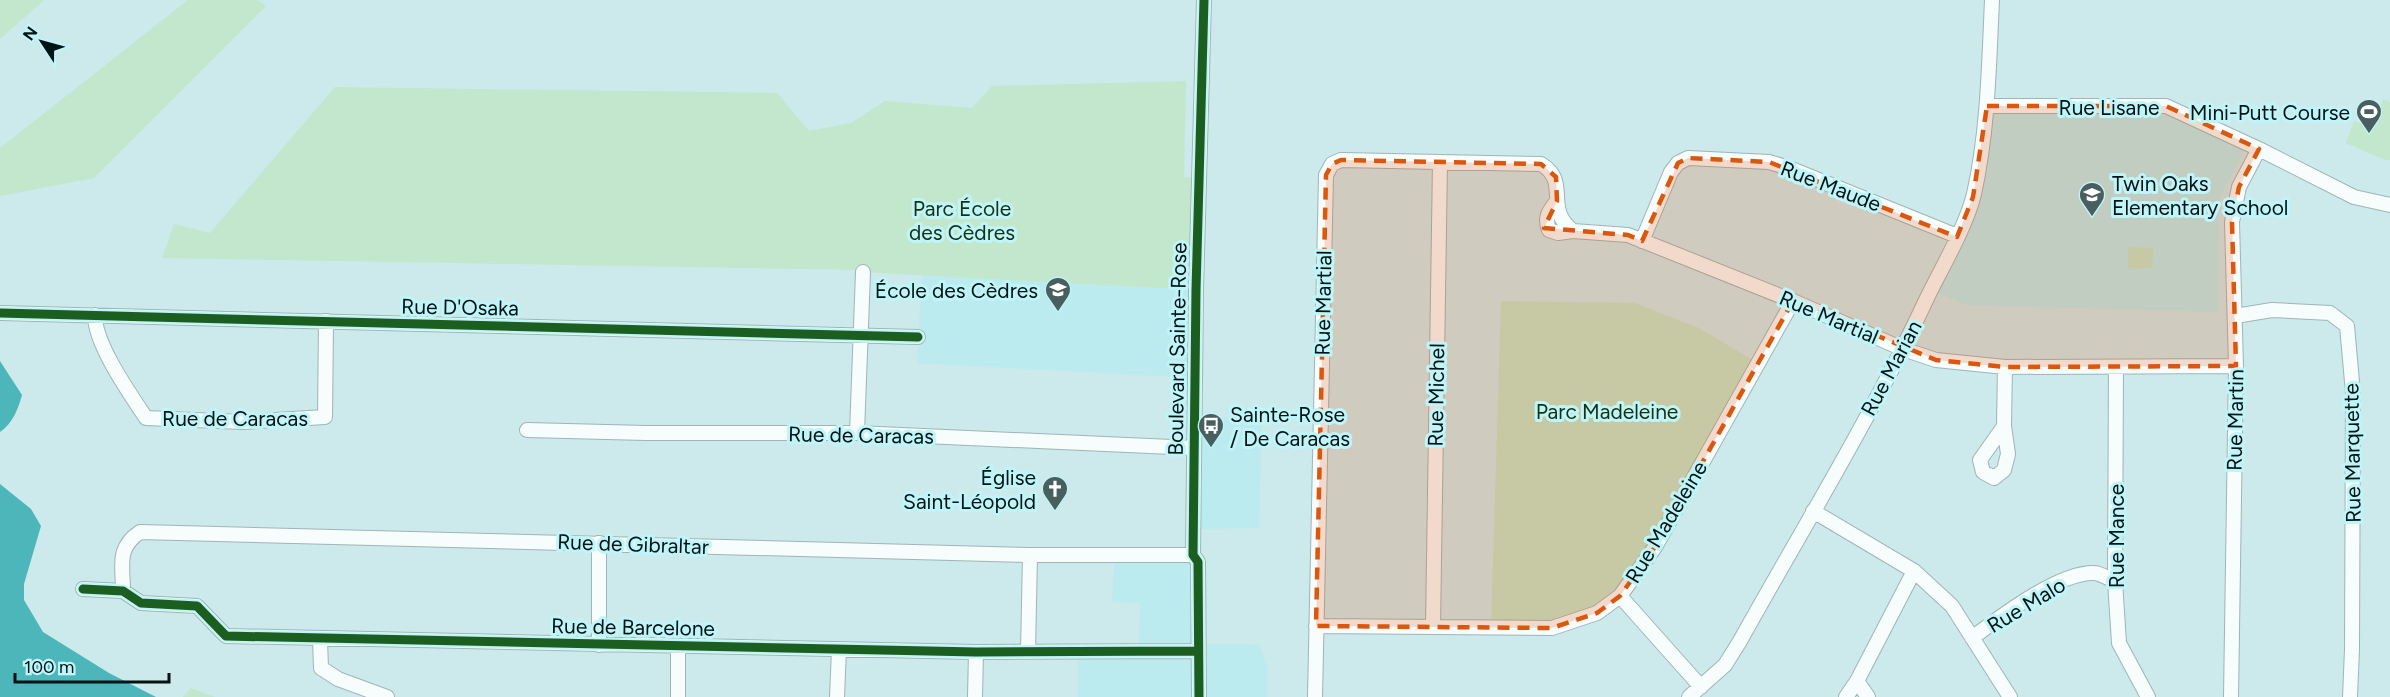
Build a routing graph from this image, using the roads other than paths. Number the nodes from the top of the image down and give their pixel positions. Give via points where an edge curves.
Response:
1 (1204, 0) edge
2 (1992, 0) edge
3 (1987, 106) junction
4 (2259, 148) junction
5 (1440, 162) junction
6 (2390, 205) edge
7 (1957, 236) junction
8 (1642, 241) junction
9 (863, 272) dead end
10 (1793, 301) junction
11 (0, 313) edge
12 (95, 315) junction
13 (2235, 316) junction
14 (326, 321) junction
15 (861, 335) junction
16 (918, 337) dead end
17 (1904, 349) junction
18 (2236, 366) junction
19 (2005, 367) junction
20 (2115, 367) junction
21 (2004, 426) dead end
22 (527, 429) dead end
23 (857, 433) junction
24 (1194, 448) junction
25 (1813, 511) junction
26 (599, 543) junction
27 (1030, 555) junction
28 (1193, 555) junction
29 (1914, 571) junction
30 (2115, 581) junction
31 (83, 589) dead end
32 (123, 591) junction
33 (1620, 596) junction
34 (1316, 626) junction
35 (1433, 627) junction
36 (1972, 638) junction
37 (320, 639) junction
38 (599, 645) junction
39 (678, 646) junction
40 (839, 649) junction
41 (1198, 651) junction
42 (976, 652) junction
43 (1028, 652) junction
44 (1857, 681) junction
45 (1701, 687) junction
46 (387, 697) edge
47 (678, 697) edge
48 (837, 697) edge
49 (975, 697) edge
50 (1199, 697) edge
51 (1315, 697) edge
52 (1689, 697) edge
53 (1846, 697) edge
54 (1868, 697) edge
55 (2010, 697) edge
56 (2148, 697) edge
57 (2231, 697) edge
58 (2350, 697) edge

1 - 24 street, Boulevard Sainte-Rose
2 - 3 street, Rue Marian
3 - 4 street, Rue Lisane via 2166,106
3 - 7 street, Rue Marian via 1973,197
4 - 6 street, Rue Lisane via 2354,197
4 - 13 street, Rue Martin via 2239,187 2232,222
5 - 8 street, Rue Martial via 1541,164 1556,177 1560,217 1573,231 1628,235
5 - 34 street, Rue Martial via 1341,160 1332,164 1326,175
5 - 35 street, Rue Michel
7 - 8 street, Rue Maude via 1769,162 1688,158 1671,172
7 - 17 street, Rue Marian
8 - 10 street, Rue Martial
9 - 15 street
10 - 17 street, Rue Martial
10 - 33 street, Rue Madeleine via 1655,547
11 - 12 street, Rue D'Osaka
12 - 14 street, Rue D'Osaka
12 - 14 street, Rue de Caracas via 94,326 104,348 146,418 243,422 325,417
13 - 18 street, Rue Martin
13 - 58 street, Rue Marquette via 2272,310 2330,313 2347,326 2353,393
14 - 15 street, Rue D'Osaka
15 - 16 street, Rue D'Osaka
15 - 23 street
17 - 19 street, Rue Martial via 1936,360
17 - 25 street, Rue Marian
18 - 20 street, Rue Martial
18 - 57 street, Rue Martin
19 - 20 street, Rue Martial
19 - 21 street
20 - 30 street, Rue Mance
22 - 23 street, Rue de Caracas
23 - 24 street, Rue de Caracas
24 - 28 street, Boulevard Sainte-Rose
25 - 29 street
25 - 45 street, Rue Marian via 1725,665
26 - 27 street, Rue de Gibraltar
26 - 32 street, Rue de Gibraltar via 140,532 122,550
26 - 38 street
27 - 28 street, Rue de Gibraltar
27 - 43 street
28 - 41 street, Boulevard Sainte-Rose via 1198,562
29 - 36 street via 1952,606
29 - 44 street
30 - 36 street, Rue Malo via 2094,573 2064,579 2011,609
30 - 56 street, Rue Mance via 2119,644
31 - 32 street, Rue de Barcelone
32 - 37 street, Rue de Barcelone via 141,603 196,606 226,636
33 - 35 street, Rue Madeleine via 1597,613 1552,628
33 - 45 street
34 - 35 street, Rue Madeleine
34 - 51 street, Rue Martial
36 - 55 street
37 - 38 street, Rue de Barcelone
37 - 46 street via 321,668 338,679
38 - 39 street, Rue de Barcelone
39 - 40 street, Rue de Barcelone
39 - 47 street
40 - 42 street, Rue de Barcelone
40 - 48 street
41 - 43 street, Rue de Barcelone
41 - 50 street, Boulevard Sainte-Rose
42 - 43 street, Rue de Barcelone
42 - 49 street
44 - 53 street
44 - 54 street
45 - 52 street, Rue Marian

